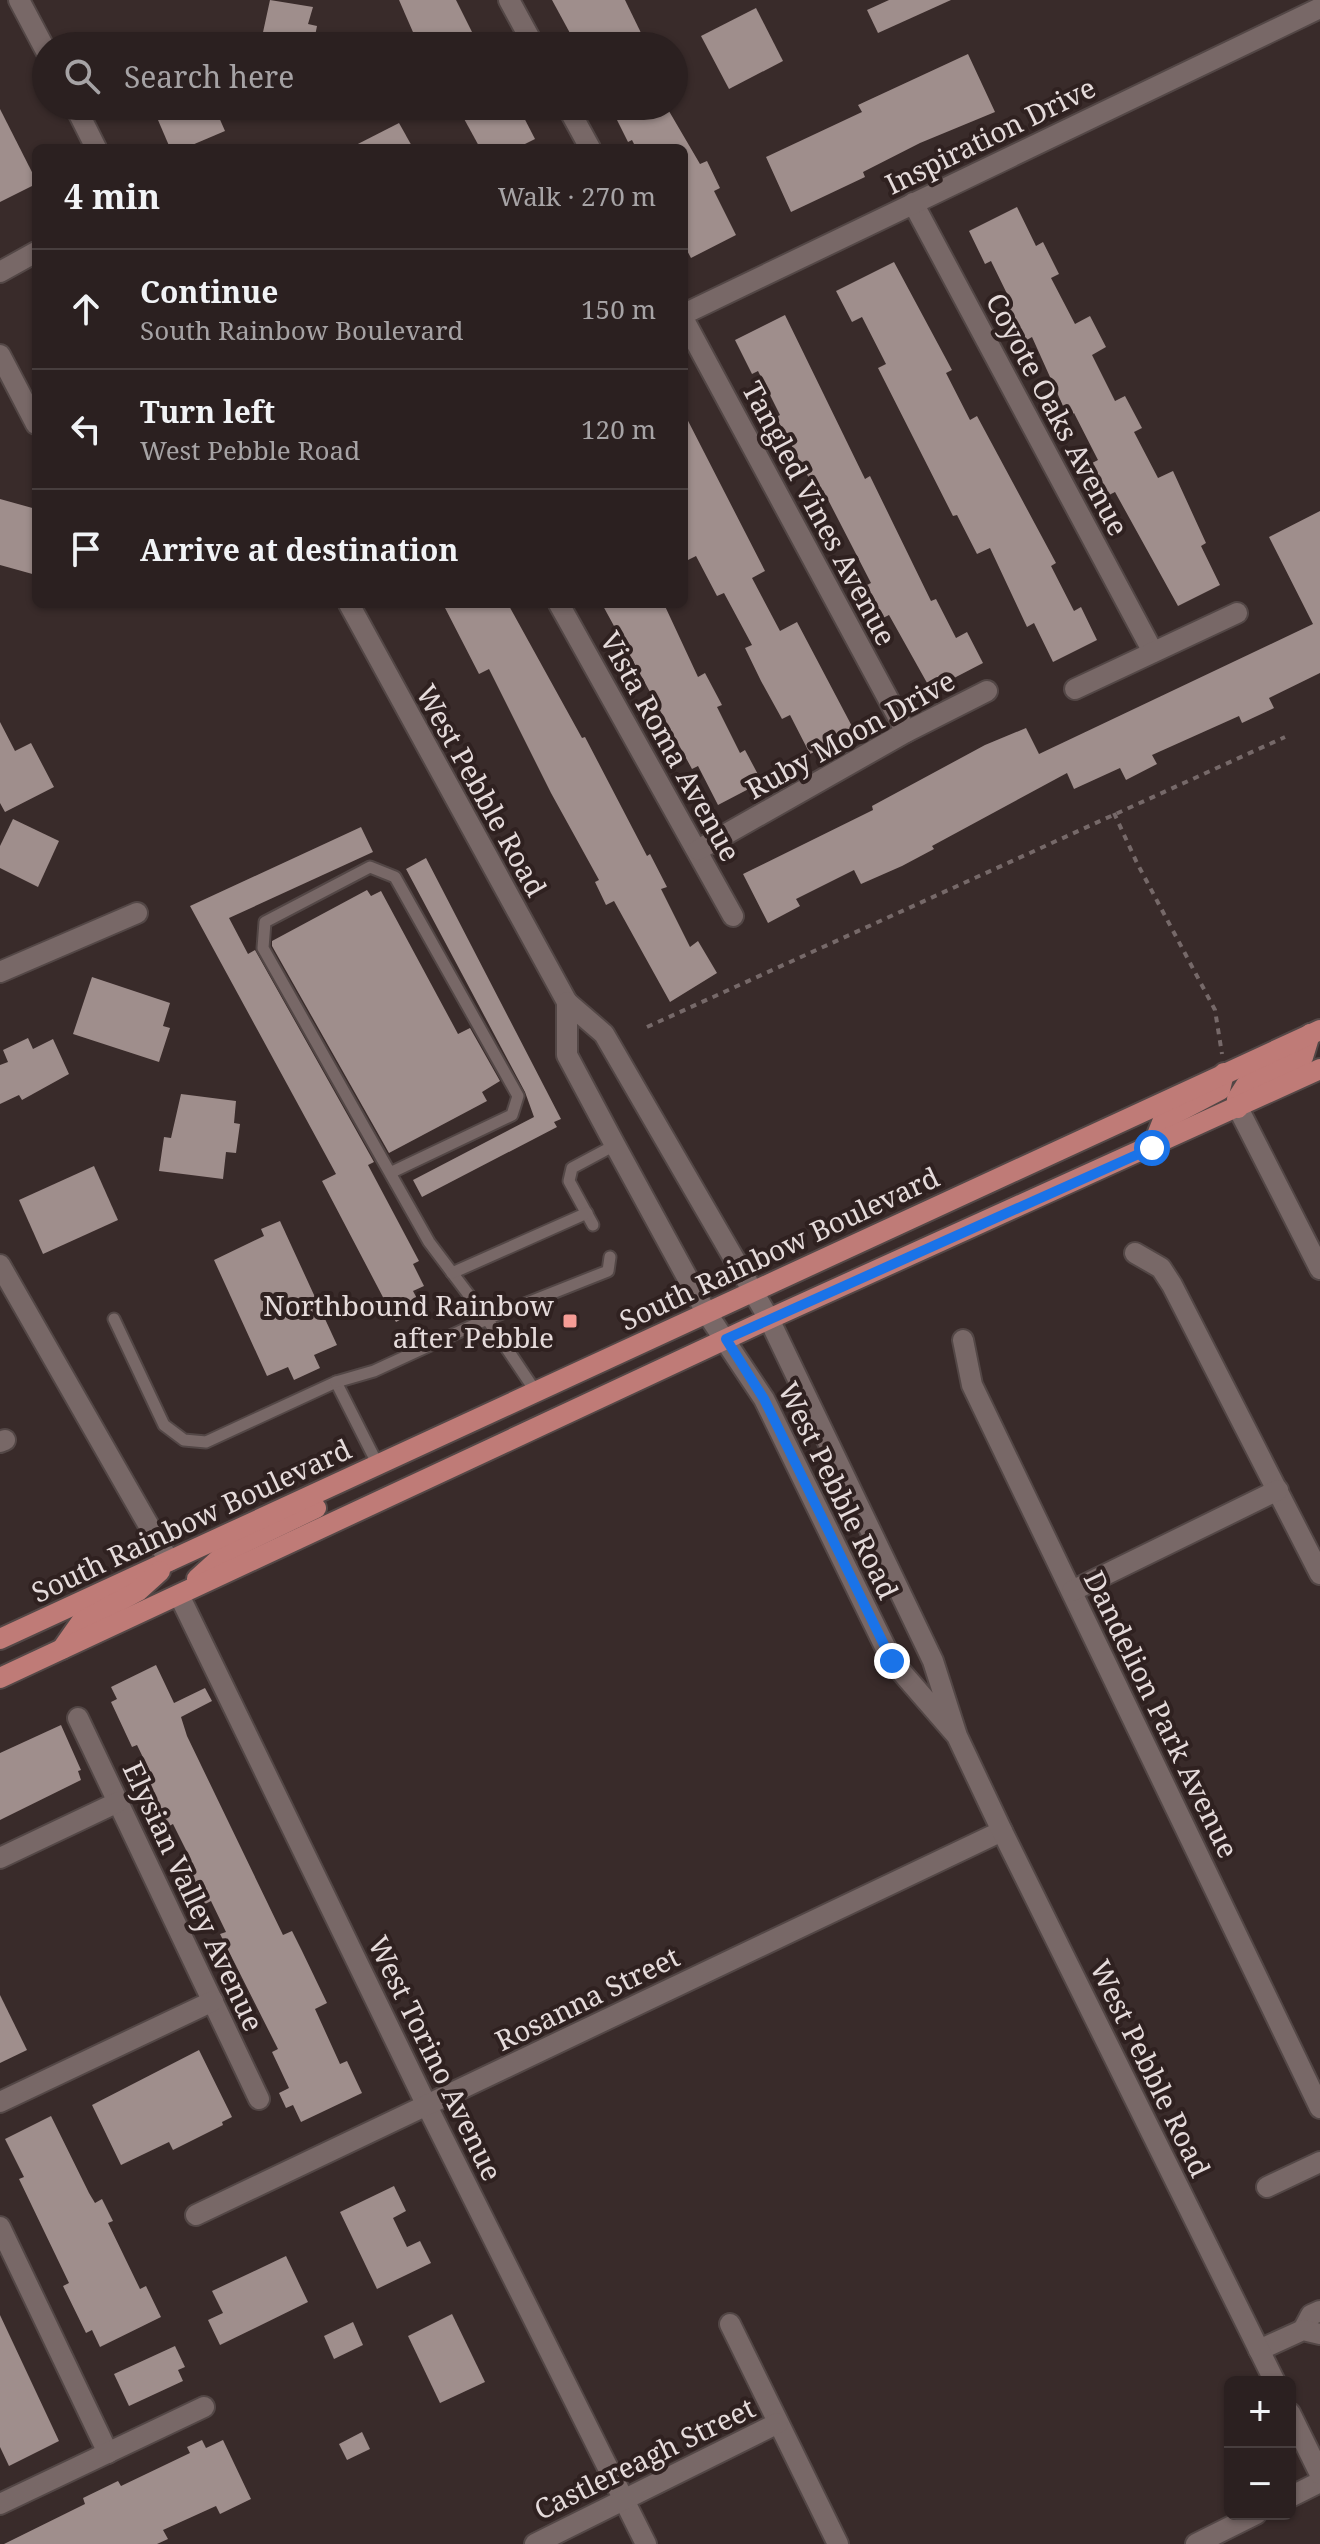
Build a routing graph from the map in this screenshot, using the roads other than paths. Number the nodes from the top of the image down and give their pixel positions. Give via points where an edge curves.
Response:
1 (19, 0) edge
2 (509, 0) edge
3 (1320, 8) edge
4 (36, 32) edge
5 (526, 32) edge
6 (82, 120) edge
7 (575, 120) edge
8 (94, 144) edge
9 (588, 144) edge
10 (913, 203) junction
11 (32, 254) edge
12 (0, 272) edge
13 (688, 315) edge
14 (688, 324) edge
15 (0, 355) edge
16 (32, 416) edge
17 (351, 608) edge
18 (561, 608) edge
19 (1237, 613) dead end
20 (1153, 652) junction
21 (1075, 689) dead end
22 (987, 691) dead end
23 (906, 732) junction
24 (698, 850) junction
25 (137, 913) dead end
26 (733, 916) dead end
27 (0, 972) edge
28 (567, 1002) junction
29 (1315, 1032) edge
30 (1320, 1069) edge
31 (1224, 1073) junction
32 (1238, 1108) junction
33 (615, 1145) junction
34 (1152, 1148) junction
35 (390, 1173) junction
36 (587, 1213) junction
37 (593, 1225) dead end
38 (551, 1229) junction
39 (557, 1242) dead end
40 (520, 1243) junction
41 (1135, 1253) dead end
42 (526, 1255) dead end
43 (610, 1257) dead end
44 (0, 1265) edge
45 (1320, 1269) edge
46 (452, 1273) junction
47 (755, 1289) junction
48 (706, 1312) junction
49 (114, 1319) dead end
50 (487, 1319) junction
51 (769, 1319) junction
52 (726, 1339) junction
53 (963, 1340) dead end
54 (336, 1382) junction
55 (536, 1392) junction
56 (378, 1465) junction
57 (356, 1475) junction
58 (1278, 1490) junction
59 (169, 1561) junction
60 (1320, 1574) edge
61 (1072, 1591) junction
62 (179, 1595) junction
63 (0, 1639) edge
64 (62, 1649) junction
65 (0, 1678) edge
66 (78, 1718) dead end
67 (957, 1736) junction
68 (118, 1802) junction
69 (1002, 1831) junction
70 (0, 1858) edge
71 (213, 2001) junction
72 (259, 2099) dead end
73 (0, 2102) edge
74 (427, 2106) junction
75 (1320, 2108) edge
76 (1320, 2162) edge
77 (1267, 2187) dead end
78 (196, 2215) dead end
79 (0, 2227) edge
80 (1320, 2311) edge
81 (730, 2324) dead end
82 (1312, 2332) edge
83 (1259, 2350) junction
84 (1272, 2376) edge
85 (204, 2407) dead end
86 (778, 2423) junction
87 (1296, 2425) edge
88 (108, 2453) junction
89 (1320, 2474) edge
90 (1320, 2482) edge
91 (1296, 2494) edge
92 (624, 2500) junction
93 (0, 2504) edge
94 (1244, 2520) edge
95 (535, 2544) edge
96 (646, 2544) edge
97 (838, 2544) edge
98 (1196, 2544) edge

1 - 4 street
2 - 5 street
3 - 10 street, Inspiration Drive
6 - 8 street
7 - 9 street
10 - 13 street, Inspiration Drive
10 - 20 street, Coyote Oaks Avenue
11 - 12 street
14 - 23 street, Tangled Vines Avenue
15 - 16 street
17 - 28 street, West Pebble Road
18 - 24 street, Vista Roma Avenue
19 - 20 street
20 - 21 street
22 - 23 street, Ruby Moon Drive
23 - 24 street, Ruby Moon Drive
24 - 26 street, Vista Roma Avenue
25 - 27 street
28 - 33 street, West Pebble Road via 567,1055
28 - 47 street, West Pebble Road via 604,1034
29 - 31 main road, South Rainbow Boulevard
29 - 32 main road via 1303,1057 1246,1085
30 - 32 main road
31 - 34 main road via 1220,1090 1163,1120
31 - 47 main road, South Rainbow Boulevard
32 - 34 main road
32 - 45 street
33 - 36 lane via 572,1168 569,1181
33 - 48 street, West Pebble Road
34 - 51 main road
35 - 35 lane via 263,948 265,922 370,867 395,877 518,1096 512,1115
35 - 46 lane
36 - 37 lane
36 - 38 lane
38 - 39 lane
38 - 40 lane
40 - 42 lane
40 - 46 lane
41 - 58 street via 1161,1268 1172,1285
43 - 50 lane via 608,1271 575,1279
44 - 59 street
46 - 50 lane
47 - 48 main road, South Rainbow Boulevard
47 - 51 street, West Pebble Road
48 - 52 street, West Pebble Road
48 - 55 main road, South Rainbow Boulevard
49 - 54 lane via 164,1425 184,1440 206,1442
50 - 54 lane via 374,1371
50 - 55 lane
51 - 52 main road
51 - 67 street, West Pebble Road via 933,1661
52 - 62 main road
52 - 67 street, West Pebble Road via 764,1399 892,1661
53 - 61 street, Dandelion Park Avenue via 972,1385
54 - 56 lane
55 - 56 main road, South Rainbow Boulevard
56 - 57 main road, South Rainbow Boulevard
57 - 59 main road, South Rainbow Boulevard
57 - 62 main road via 317,1507 229,1550
58 - 60 street
58 - 61 street
59 - 63 main road, South Rainbow Boulevard
59 - 64 main road via 138,1591 81,1622
61 - 75 street, Dandelion Park Avenue
62 - 64 main road
62 - 74 street, West Torino Avenue
64 - 65 main road
66 - 68 street, Elysian Valley Avenue
67 - 69 street, West Pebble Road
68 - 70 street
68 - 71 street, Elysian Valley Avenue
69 - 74 street, Rosanna Street
69 - 83 street, West Pebble Road
71 - 72 street, Elysian Valley Avenue
71 - 73 street
74 - 78 street, Rosanna Street
74 - 92 street, West Torino Avenue
76 - 77 street
79 - 88 street
80 - 82 street via 1311,2315
81 - 86 street
82 - 83 street
83 - 84 street, West Pebble Road
85 - 88 street
86 - 92 street, Castlereagh Street
86 - 97 street
87 - 89 street
88 - 93 street
90 - 91 street
92 - 95 street, Castlereagh Street
92 - 96 street, West Torino Avenue
94 - 98 street

